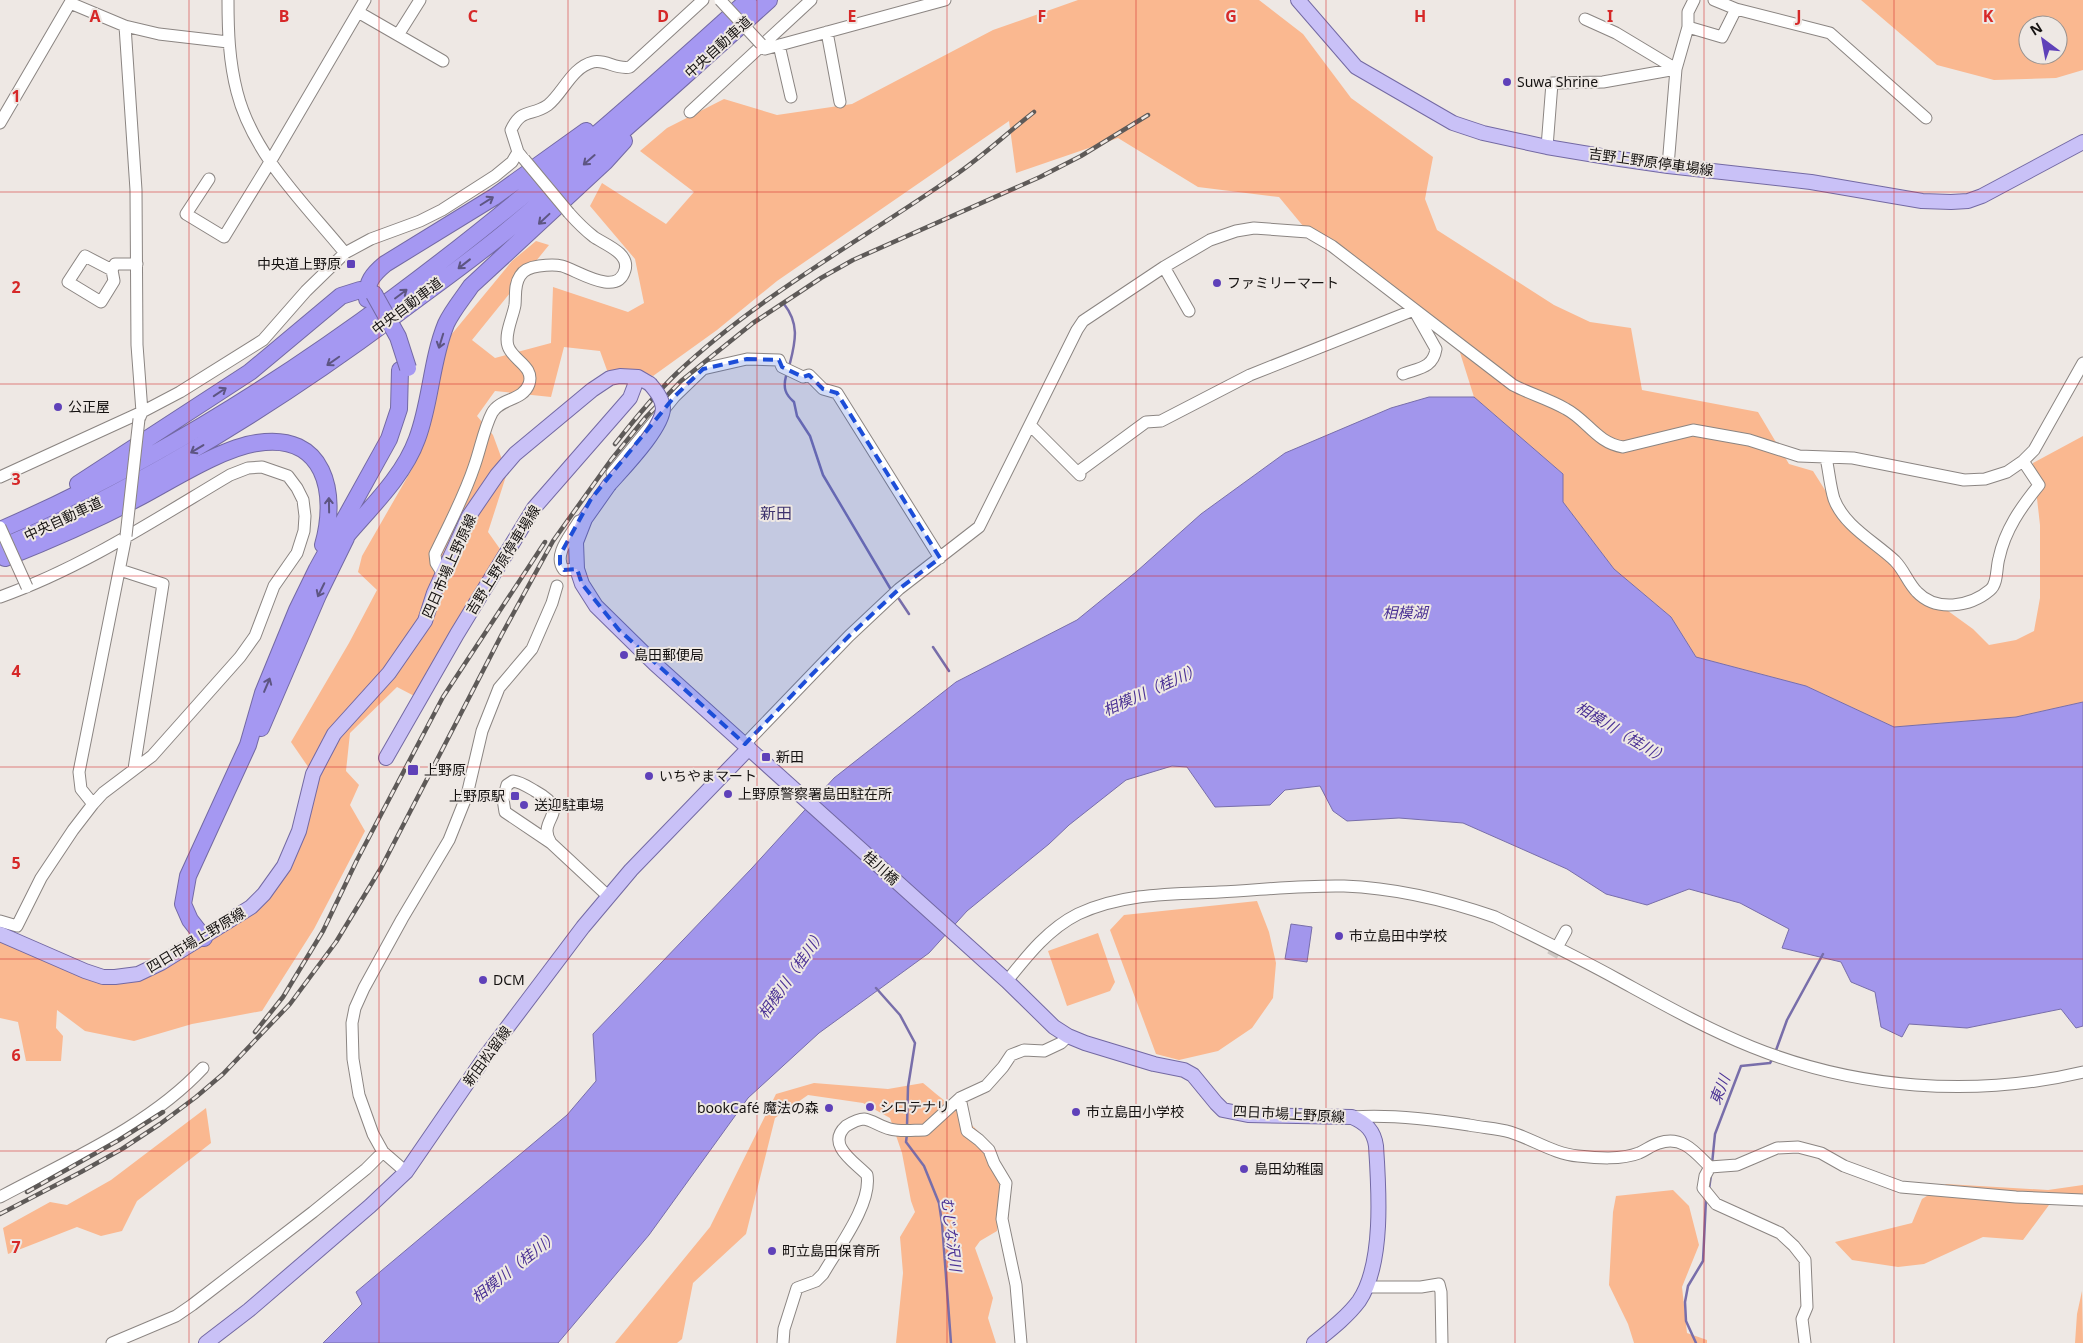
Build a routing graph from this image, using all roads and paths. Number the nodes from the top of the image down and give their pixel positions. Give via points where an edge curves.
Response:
1 (92, 0) edge
2 (228, 0) edge
3 (366, 0) edge
4 (420, 0) edge
5 (703, 0) edge
6 (720, 0) edge
7 (747, 0) edge
8 (769, 0) edge
9 (811, 0) edge
10 (945, 0) edge
11 (1694, 0) edge
12 (1714, 0) edge
13 (1300, 1) edge
14 (1736, 9) junction
15 (95, 12) junction
16 (358, 12) junction
17 (1585, 19) dead end
18 (125, 26) junction
19 (1688, 27) junction
20 (826, 32) junction
21 (398, 35) junction
22 (228, 42) junction
23 (761, 44) junction
24 (779, 45) junction
25 (443, 61) dead end
26 (1676, 69) junction
27 (690, 73) junction
28 (791, 97) dead end
29 (840, 102) dead end
30 (690, 112) dead end
31 (1926, 118) dead end
32 (0, 124) edge
33 (2083, 142) edge
34 (1547, 147) junction
35 (521, 155) junction
36 (270, 162) junction
37 (1668, 166) junction
38 (209, 179) dead end
39 (345, 253) junction
40 (137, 264) junction
41 (1164, 267) junction
42 (112, 270) dead end
43 (369, 295) junction
44 (1414, 310) junction
45 (1189, 311) dead end
46 (2083, 363) edge
47 (404, 369) junction
48 (1403, 374) dead end
49 (638, 377) junction
50 (141, 415) junction
51 (1030, 426) junction
52 (1826, 458) junction
53 (2023, 462) junction
54 (0, 477) edge
55 (0, 528) edge
56 (348, 534) junction
57 (126, 536) junction
58 (0, 548) edge
59 (940, 558) junction
60 (0, 560) edge
61 (317, 569) junction
62 (577, 569) junction
63 (120, 570) junction
64 (443, 574) junction
65 (557, 586) dead end
66 (27, 587) junction
67 (0, 596) edge
68 (747, 746) junction
69 (386, 758) dead end
70 (134, 769) junction
71 (93, 804) junction
72 (551, 843) junction
73 (609, 897) junction
74 (0, 921) edge
75 (1566, 931) dead end
76 (0, 934) edge
77 (204, 938) junction
78 (1560, 942) tunnel mouth
79 (986, 963) joint
80 (1007, 981) junction
81 (1068, 1036) junction
82 (203, 1068) dead end
83 (2083, 1072) edge
84 (960, 1098) junction
85 (1352, 1116) junction
86 (383, 1152) junction
87 (1710, 1167) junction
88 (406, 1172) junction
89 (0, 1197) edge
90 (2083, 1200) edge
91 (1367, 1287) junction
92 (112, 1343) edge
93 (206, 1343) edge
94 (783, 1343) edge
95 (1021, 1343) edge
96 (1314, 1343) edge
97 (1442, 1343) edge
98 (1805, 1343) edge

1 - 15 street
2 - 22 street
3 - 16 street
4 - 21 street
5 - 35 street via 630,68 622,69 601,62 584,65 548,104 523,113 511,130
6 - 23 street, bridge
43 -> 7 highway via 371,277 385,264 543,163
55 -> 7 highway, 中央自動車道 via 99,484 190,433 395,298 485,229 614,120
8 - 27 highway, 中央自動車道
9 - 23 street
10 - 20 street
11 - 19 street via 1688,12
12 - 14 street
13 - 34 main road, 吉野上野原停車場線 via 1356,67 1390,88 1453,123
14 - 19 street via 1722,37
14 - 31 street via 1830,33
15 - 18 street
15 - 32 street via 70,3
16 - 21 street
16 - 36 street
17 - 26 street via 1616,33
18 - 22 street via 159,34
18 - 40 street via 136,190
19 - 26 street
20 - 24 street
20 - 29 street
21 - 25 street
22 - 36 street via 237,92 246,117
23 - 24 street via 765,49
23 - 30 street
24 - 28 street
26 - 34 street via 1603,82 1552,83
26 - 37 street
27 -> 56 highway via 605,162 471,286 443,334 422,426 410,456
27 -> 58 highway, 中央自動車道 via 502,234 308,379 245,420 120,492
33 - 37 main road, 吉野上野原停車場線 via 1982,196 1951,202 1922,201 1811,182
34 - 37 main road, 吉野上野原停車場線
35 - 39 street via 442,210
35 - 64 street, bridge via 569,214 623,257 625,273 609,282 598,282 555,265 527,268 520,274 508,346 526,367 530,383 517,397 502,403 491,414 464,493 435,554
36 - 38 street via 224,237 186,214
36 - 39 street
39 - 50 street via 263,340
40 - 42 street via 115,264
40 - 50 street
41 - 44 street via 1210,240 1236,230 1308,232 1332,246
41 - 45 street
41 - 51 street via 1083,321
43 - 47 highway, bridge via 398,336
55 -> 43 highway via 121,457 222,391 278,350 341,296 349,292
44 - 48 street via 1436,349 1435,358 1430,364
44 - 51 street via 1250,375 1161,421 1146,422 1079,474
44 - 52 street via 1514,385 1567,409 1611,445 1636,445 1693,430 1749,440 1799,456
46 - 53 street via 2045,433
47 - 56 highway via 408,403 399,435
47 - 61 highway via 399,409 389,439
49 - 62 main road, bridge via 650,384 661,399 663,410 659,423 585,519 576,548
49 - 64 main road, 四日市場上野原線 via 610,378 515,454 469,516
49 - 69 main road, 吉野上野原停車場線 via 630,398 534,508
50 - 54 street
50 - 57 street, bridge
51 - 59 street via 979,527
52 - 53 street via 1853,458 1964,480 1986,479
52 - 53 street via 1834,499 1846,518 1896,561 1919,594 1944,606 1976,599 1994,585 1999,557 2011,524 2039,486
55 - 66 street, bridge
56 -> 77 highway via 193,880 190,902
57 - 63 street
57 - 66 street
57 - 70 street via 230,475 248,468 262,467 288,476 303,500 304,531 297,553 274,586 255,636 152,756
59 - 62 street via 837,393 824,389 809,375 802,377 782,368 779,360 747,359 703,369 675,396 628,453 592,499 560,555 564,570
59 - 68 street via 899,589 849,636
61 -> 60 highway via 328,531 325,477 304,450 274,442 243,446 49,541
77 -> 61 highway via 183,904 187,881 241,763 263,693
62 - 68 main road via 596,606
63 - 70 street via 163,584
63 - 71 street via 79,772 81,789
64 - 77 main road, 四日市場上野原線 via 425,621 389,673 334,734 312,774 299,831 284,866 251,907
65 - 86 street via 532,649 499,688 482,731 467,795 449,840 355,1008 352,1023 355,1080 373,1134
66 - 67 street
68 - 73 main road, 新田松留線
68 - 79 main road, 桂川橋
70 - 71 street via 103,792
71 - 74 street via 41,878 17,926
72 - 72 street via 507,815 503,808 507,785 518,782 553,804 554,813 546,830
72 - 73 street
73 - 88 main road, 新田松留線 via 496,1042
75 - 78 street
76 - 77 main road, 四日市場上野原線 via 103,977 138,974
79 - 80 main road, 四日市場上野原線
80 - 81 main road, 四日市場上野原線 via 1047,1021
80 - 83 street via 1034,948 1066,921 1103,904 1126,898 1320,887 1364,888 1418,894 1495,917 1719,1032 1754,1048 1824,1070 1869,1080 1942,1086 2024,1083
81 - 84 street via 1044,1051 1024,1050 1011,1055 986,1086
81 - 85 main road, 四日市場上野原線 via 1146,1062 1184,1070 1193,1075 1223,1110
82 - 89 street via 186,1086 144,1119
84 - 94 street via 924,1130 892,1130 864,1119 845,1127 840,1135 840,1145 844,1155 867,1175 869,1185 865,1201 823,1274 816,1282 797,1288
84 - 95 street via 967,1131 989,1150 1006,1182 1002,1218 1016,1285
85 - 87 street via 1433,1120 1509,1132 1565,1155 1617,1157 1638,1153 1657,1143 1679,1141 1692,1148
85 - 91 main road, 四日市場上野原線 via 1370,1129 1376,1146 1377,1241
86 - 88 street
86 - 92 street via 320,1206 192,1305 176,1316
87 - 90 street via 1736,1165 1777,1148 1798,1147 1821,1153 1844,1166 1901,1187
87 - 98 street via 1704,1188 1716,1204 1780,1233 1805,1260 1807,1307 1802,1319
88 - 93 main road, 新田松留線 via 249,1310
91 - 96 main road, 四日市場上野原線 via 1347,1315
91 - 97 street via 1439,1284

